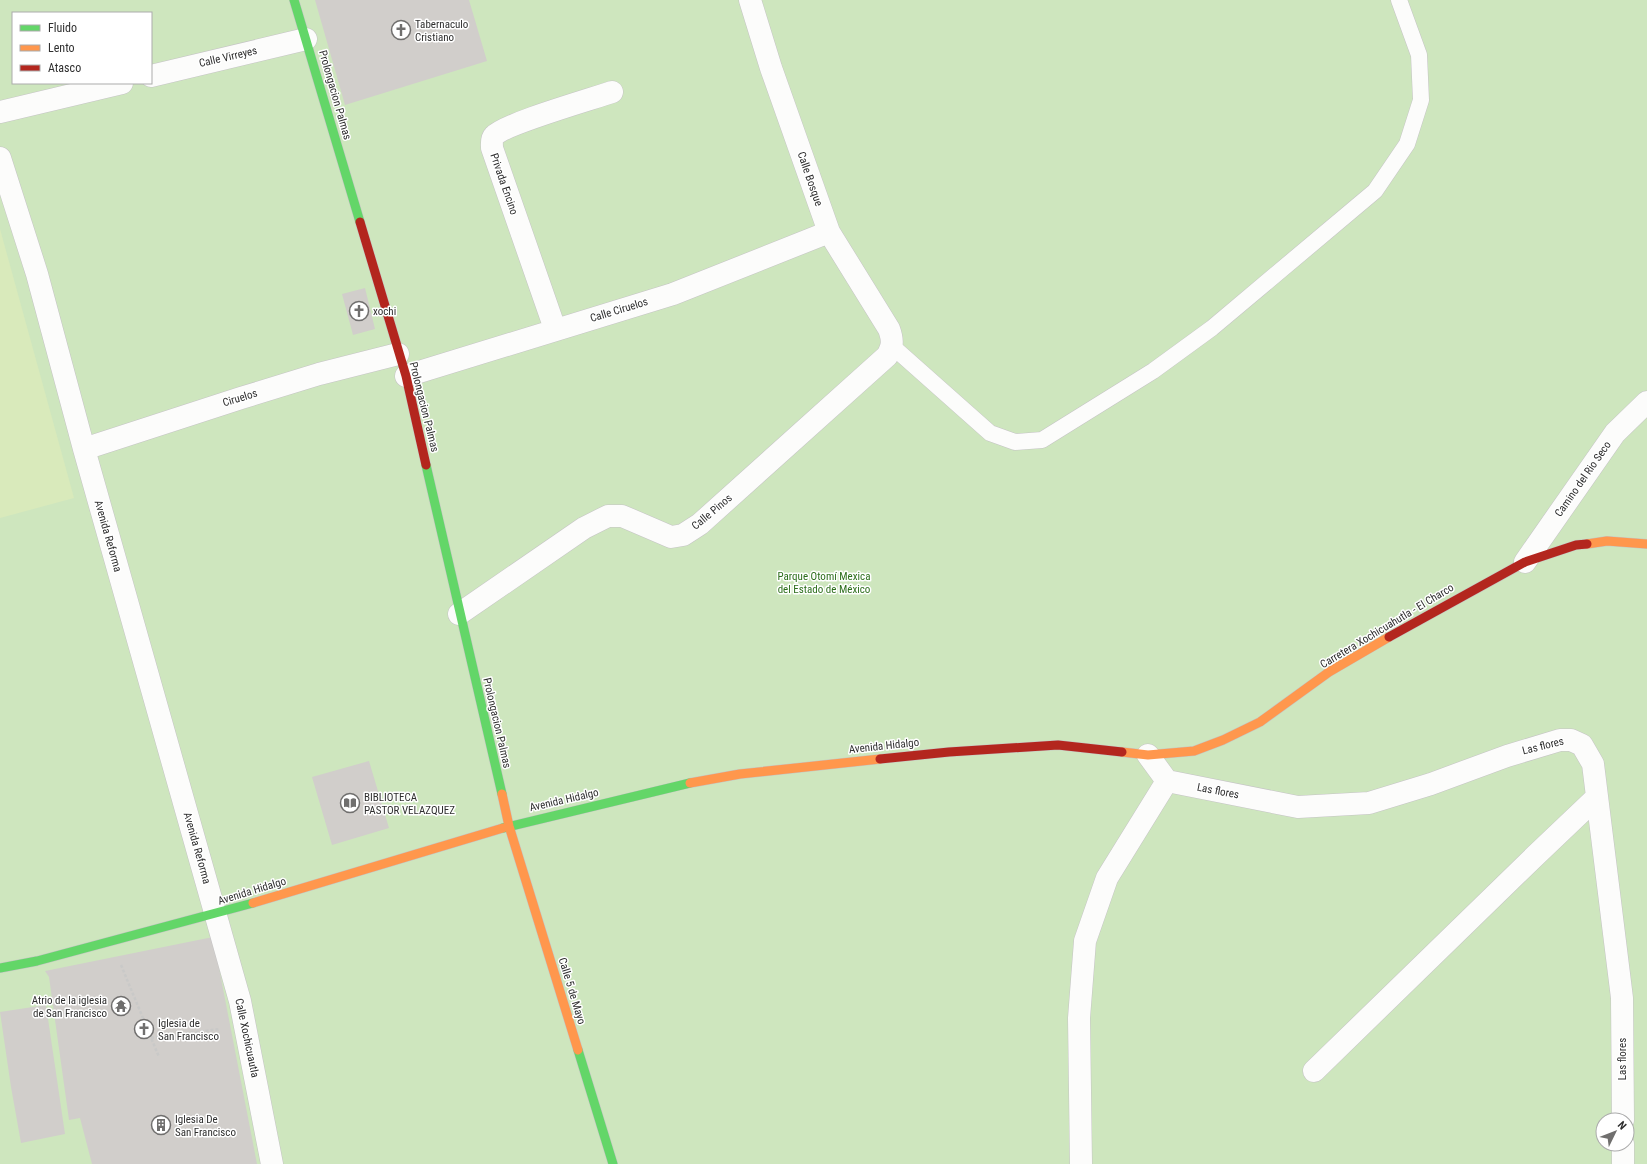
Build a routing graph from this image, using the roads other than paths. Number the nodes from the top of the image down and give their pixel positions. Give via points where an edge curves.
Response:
1 (294, 0) edge
2 (750, 0) edge
3 (1399, 0) edge
4 (306, 39) junction
5 (152, 76) edge
6 (118, 84) edge
7 (612, 92) dead end
8 (0, 112) edge
9 (0, 158) edge
10 (829, 232) junction
11 (554, 329) junction
12 (892, 346) junction
13 (398, 354) junction
14 (406, 376) junction
15 (1647, 402) edge
16 (84, 449) junction
17 (1647, 544) edge
18 (1525, 562) junction
19 (459, 614) junction
20 (1148, 755) junction
21 (1167, 781) junction
22 (1597, 797) junction
23 (509, 826) junction
24 (216, 914) junction
25 (0, 968) edge
26 (1314, 1071) dead end
27 (1623, 1112) edge
28 (1623, 1152) edge
29 (272, 1164) edge
30 (613, 1164) edge
31 (1082, 1164) edge
32 (1623, 1164) edge

1 - 4 main road, Prolongacion Palmas
2 - 10 street, Calle Bosque
3 - 12 lane via 1419,55 1421,100 1407,144 1375,191 1212,328 1153,371 1042,440 1015,442 990,433
4 - 5 street, Calle Virreyes
4 - 13 main road, Prolongacion Palmas
6 - 8 street
7 - 11 street, Privada Encino via 520,123 501,131 493,136 492,140 492,148
9 - 16 street, Avenida Reforma via 37,274
10 - 11 street, Calle Ciruelos via 673,294
10 - 12 street, Calle Bosque via 889,329
11 - 14 street, Calle Ciruelos
12 - 19 street, Calle Pinos via 887,356 700,524 683,535 671,537 622,516 608,516 584,528
13 - 14 main road, Prolongacion Palmas
13 - 16 street, Ciruelos via 319,374
14 - 19 main road, Prolongacion Palmas
15 - 18 street, Camino del Rio Seco via 1615,433
16 - 24 street, Avenida Reforma
17 - 18 main road, Carretera Xochicuahutla - El Charco via 1607,541 1576,544
18 - 20 main road, Carretera Xochicuahutla - El Charco via 1481,584 1330,672 1260,722 1194,751
19 - 23 main road, Prolongacion Palmas
20 - 21 street
20 - 23 main road, Avenida Hidalgo via 1058,745 949,752 740,774
21 - 22 street, Las flores via 1298,807 1369,803 1431,784 1507,756 1560,740 1571,740 1582,745 1593,764
21 - 31 street via 1107,878 1086,941 1079,1018
22 - 26 street
22 - 27 street, Las flores via 1622,998
23 - 24 main road, Avenida Hidalgo
23 - 30 main road, Calle 5 de Mayo
24 - 25 main road, Avenida Hidalgo via 37,961
24 - 29 street, Calle Xochicuautla via 240,1001
28 - 32 street

